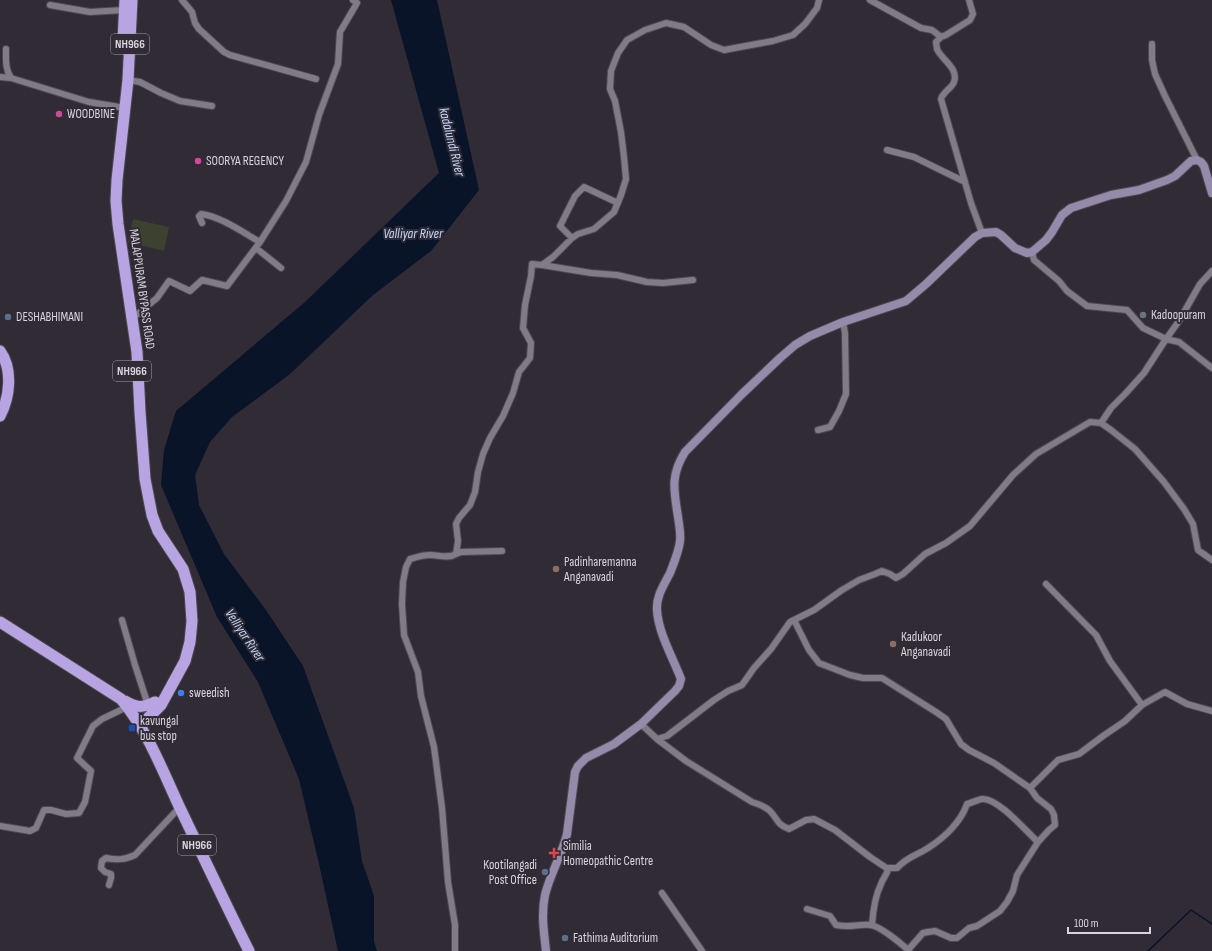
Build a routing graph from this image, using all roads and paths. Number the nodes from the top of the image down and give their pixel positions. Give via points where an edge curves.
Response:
1 (132, 0) edge
2 (182, 0) edge
3 (353, 0) edge
4 (819, 0) edge
5 (870, 0) edge
6 (969, 0) edge
7 (50, 5) dead end
8 (124, 5) edge
9 (941, 37) junction
10 (1152, 44) dead end
11 (6, 49) dead end
12 (0, 76) edge
13 (11, 78) junction
14 (316, 79) dead end
15 (128, 80) junction
16 (212, 106) dead end
17 (119, 107) junction
18 (887, 150) dead end
19 (1197, 160) junction
20 (965, 182) junction
21 (1212, 193) edge
22 (618, 203) junction
23 (202, 223) dead end
24 (982, 233) junction
25 (572, 238) junction
26 (260, 242) junction
27 (256, 248) junction
28 (1032, 252) junction
29 (542, 265) junction
30 (281, 268) dead end
31 (1212, 271) edge
32 (693, 280) dead end
33 (133, 318) junction
34 (843, 322) junction
35 (1166, 339) junction
36 (0, 351) edge
37 (1212, 368) edge
38 (0, 416) edge
39 (1101, 423) junction
40 (818, 430) dead end
41 (502, 550) dead end
42 (456, 554) junction
43 (1212, 560) edge
44 (1046, 584) dead end
45 (122, 620) dead end
46 (794, 620) junction
47 (0, 622) edge
48 (124, 703) junction
49 (155, 704) junction
50 (1142, 705) junction
51 (1212, 711) edge
52 (137, 721) junction
53 (641, 724) junction
54 (147, 738) junction
55 (657, 739) junction
56 (1030, 788) junction
57 (180, 807) junction
58 (0, 826) edge
59 (1038, 842) junction
60 (887, 868) junction
61 (109, 885) dead end
62 (662, 893) dead end
63 (807, 909) dead end
64 (872, 924) junction
65 (909, 950) edge
66 (249, 951) edge
67 (455, 951) edge
68 (546, 951) edge
69 (702, 951) edge

1 - 15 highway, MALAPPURAM BYPASS ROAD / NH966
2 - 14 street via 192,12 199,29 224,52
3 - 26 street via 357,3 340,32 338,64 319,115 306,162 286,201
4 - 22 street via 817,8 805,24 793,34 773,41 724,50 711,46 684,27 666,23 627,40 618,53 610,89 620,126 626,179
5 - 9 street via 921,28 932,30
6 - 9 street via 973,14 970,20
7 - 8 street via 105,12
8 - 17 highway, MALAPPURAM BYPASS ROAD / NH966
9 - 20 street via 936,42 937,48 955,76 954,83 942,94 941,99
10 - 19 street via 1152,60 1164,96
11 - 13 street via 6,63
12 - 13 street
13 - 17 street via 89,102
15 - 16 street via 140,82 180,101
15 - 33 highway, MALAPPURAM BYPASS ROAD / NH966 via 116,201
17 - 49 highway, MALAPPURAM BYPASS ROAD / NH966 via 112,159 111,225 131,351 138,480 145,517 152,534 177,572 183,593 185,621 179,658
18 - 20 street via 914,157
19 - 21 main road via 1204,166
19 - 28 main road via 1191,161 1167,180 1071,208 1062,215 1046,240
20 - 24 street
22 - 25 street via 614,212 604,222
22 - 25 street via 584,187 575,196 560,226
23 - 26 street via 199,216 208,215
24 - 28 main road via 996,232 1015,248 1027,253
24 - 34 main road via 906,301
25 - 29 street
26 - 27 street
27 - 30 street
27 - 33 street via 227,286 202,280 190,291 168,280 157,298
28 - 35 street via 1034,260 1087,306 1127,310 1143,328
29 - 32 street via 617,275 647,282
29 - 42 street via 532,264 525,305 523,328 531,343 530,358 519,372 504,416 483,454 470,505 456,524
31 - 35 street via 1200,284
33 - 49 highway, MALAPPURAM BYPASS ROAD / NH966 via 146,479 152,515 158,531 183,569 190,592 192,622 190,642 181,670
34 - 40 street via 846,394 830,427
34 - 53 main road via 795,345 705,430 678,463 674,487 680,542 670,572 658,595 657,608 658,621 681,679 675,691
35 - 37 street via 1179,342
35 - 39 street via 1144,373 1111,408
36 - 38 highway via 5,358 9,380 5,406
39 - 43 street via 1135,449 1164,482 1193,524 1198,550
39 - 46 street via 1090,422 1036,454 1013,475 970,526 925,554 903,574 896,578 882,572 859,580
41 - 42 street
42 - 67 street via 451,557 432,555 410,559 403,582 402,604 404,635 418,672 421,696 434,747 455,925
44 - 50 street via 1096,636 1110,661
45 - 49 street via 135,665
46 - 55 street via 742,685 714,700 667,736
46 - 56 street via 809,650 819,663 850,675 882,678 946,719 961,744 969,750 994,763
47 - 48 highway
48 - 49 highway via 135,707
48 - 52 highway
48 - 58 street via 93,726 77,758 91,771 85,802 79,813 66,814 44,810 36,828 30,831
49 - 52 highway, MALAPPURAM BYPASS ROAD / NH966
49 - 54 highway, NH966
50 - 51 street via 1165,692 1187,704
50 - 56 street via 1125,721 1079,754 1058,760
52 - 54 highway
53 - 55 street
53 - 68 main road via 614,744 586,758 575,772 565,843 543,904
54 - 57 highway, NH966
55 - 60 street via 686,761 769,810 780,826 789,829 806,820 814,819 835,830
56 - 59 street via 1051,809 1054,816 1055,825
57 - 61 street via 135,855 126,859 106,858 102,861 101,868 111,874
57 - 66 highway, NH966
59 - 60 street via 1002,808 983,799 967,804 950,831 928,848 904,860 896,868
59 - 65 street via 1017,875 1013,891 1000,911 977,926 969,928 957,938 935,931 923,933
60 - 64 street via 887,874 876,897
62 - 69 street
63 - 64 street via 830,916 836,925 849,927
64 - 65 street

